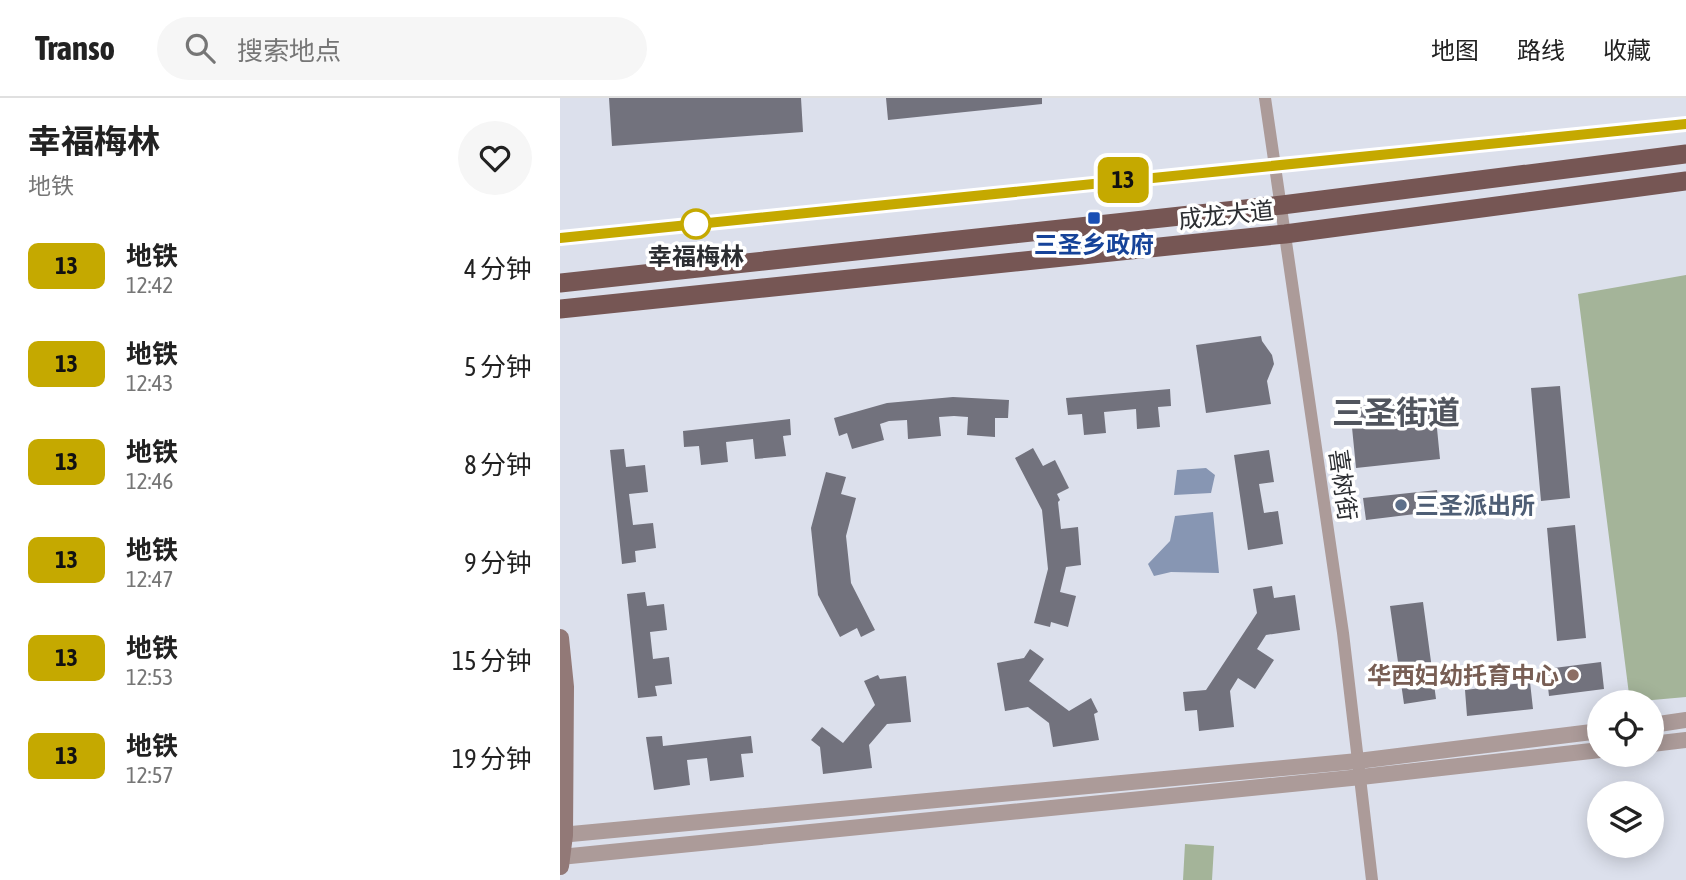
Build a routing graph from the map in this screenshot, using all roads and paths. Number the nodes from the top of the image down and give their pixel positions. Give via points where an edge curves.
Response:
1 (1265, 98) edge
2 (1686, 155) edge
3 (1686, 181) edge
4 (1282, 205) junction
5 (1285, 233) junction
6 (560, 283) edge
7 (560, 309) edge
8 (560, 638) edge
9 (1686, 720) edge
10 (1664, 723) edge
11 (1587, 733) edge
12 (1686, 740) edge
13 (1664, 743) edge
14 (1587, 751) edge
15 (1359, 769) junction
16 (562, 835) edge
17 (561, 860) edge
18 (1372, 880) edge

1 - 4 street, 喜树街
2 - 4 highway, 成龙大道
3 - 5 highway, 成龙大道
4 - 5 street, 喜树街
4 - 6 highway, 成龙大道
5 - 7 highway, 成龙大道
5 - 15 street, 喜树街
8 - 16 main road via 565,687
9 - 10 street
11 - 15 street
12 - 13 street
14 - 15 street
15 - 16 street
15 - 17 street
15 - 18 street, 喜树街
16 - 17 main road

